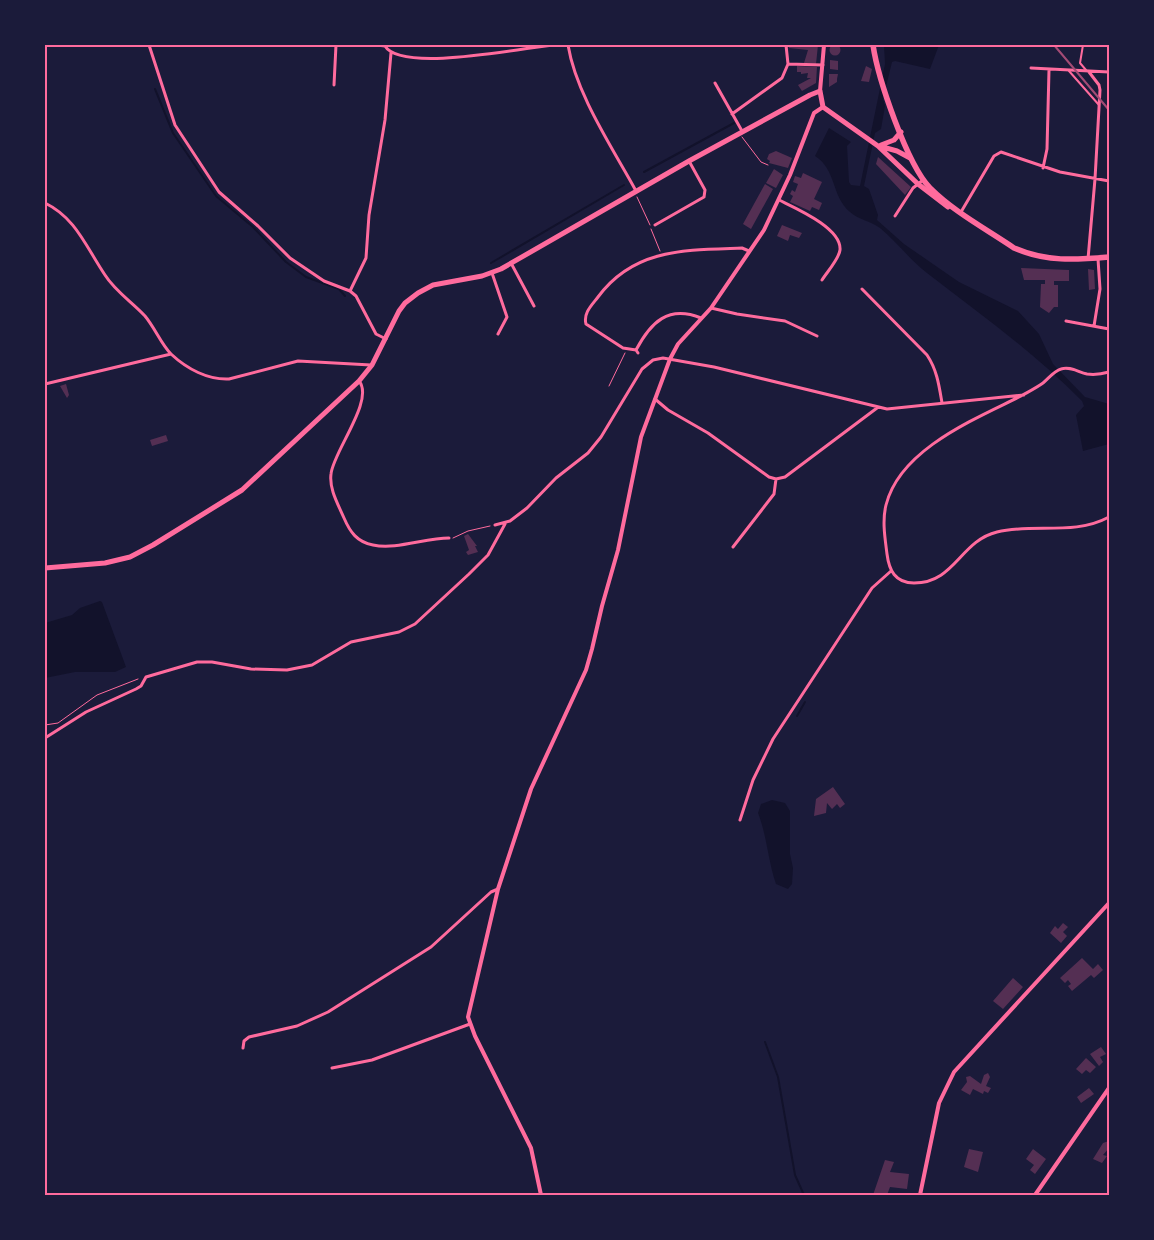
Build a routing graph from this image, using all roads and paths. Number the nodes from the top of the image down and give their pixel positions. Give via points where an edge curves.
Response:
1 (149, 45) edge
2 (336, 45) edge
3 (377, 45) edge
4 (553, 45) edge
5 (568, 45) edge
6 (786, 45) edge
7 (824, 45) edge
8 (873, 45) edge
9 (1083, 45) edge
10 (385, 46) edge
11 (520, 47) edge
12 (391, 53) junction
13 (788, 64) junction
14 (822, 65) junction
15 (1030, 68) dead end
16 (1049, 70) junction
17 (1069, 70) junction
18 (1089, 72) junction
19 (1109, 72) edge
20 (715, 83) dead end
21 (334, 85) dead end
22 (820, 91) junction
23 (1099, 105) junction
24 (824, 107) junction
25 (732, 114) junction
26 (741, 132) junction
27 (901, 132) junction
28 (877, 145) junction
29 (910, 158) junction
30 (689, 161) junction
31 (768, 165) dead end
32 (1043, 168) junction
33 (1095, 179) junction
34 (923, 180) junction
35 (1109, 182) edge
36 (918, 184) junction
37 (635, 192) junction
38 (779, 200) junction
39 (45, 202) edge
40 (960, 212) junction
41 (895, 216) dead end
42 (655, 225) dead end
43 (658, 248) dead end
44 (749, 251) junction
45 (1109, 257) edge
46 (1098, 258) junction
47 (1088, 259) junction
48 (511, 264) junction
49 (492, 274) junction
50 (822, 280) dead end
51 (862, 289) dead end
52 (350, 291) junction
53 (534, 306) dead end
54 (711, 308) junction
55 (701, 318) junction
56 (1066, 321) dead end
57 (1094, 326) junction
58 (1109, 329) edge
59 (498, 334) dead end
60 (817, 336) dead end
61 (386, 339) junction
62 (625, 353) dead end
63 (171, 354) junction
64 (670, 359) junction
65 (372, 365) junction
66 (1109, 372) edge
67 (359, 381) junction
68 (45, 384) edge
69 (609, 386) dead end
70 (1024, 394) junction
71 (655, 399) junction
72 (942, 403) junction
73 (877, 407) junction
74 (776, 480) junction
75 (1109, 517) edge
76 (505, 523) junction
77 (495, 525) joint
78 (449, 538) joint
79 (733, 547) dead end
80 (45, 568) edge
81 (891, 571) junction
82 (146, 676) junction
83 (45, 724) edge
84 (45, 738) edge
85 (740, 820) dead end
86 (498, 889) junction
87 (1109, 903) edge
88 (470, 1024) junction
89 (243, 1048) dead end
90 (332, 1068) dead end
91 (1109, 1088) edge
92 (541, 1195) edge
93 (920, 1195) edge
94 (1035, 1195) edge

1 - 52 street via 175,125 219,192 290,258 324,281
2 - 21 street
3 - 10 street
4 - 11 street
5 - 37 street via 571,63 588,103
6 - 13 street
7 - 14 street
8 - 27 highway via 880,75
9 - 18 lane via 1080,63
10 - 12 street
11 - 12 street via 429,60
12 - 52 street via 366,258
13 - 14 street
13 - 25 street via 782,78
14 - 22 street
15 - 16 street
16 - 17 street
16 - 32 street via 1048,149
17 - 18 street
17 - 23 lane
18 - 19 street
18 - 23 street via 1099,85
20 - 25 street
22 - 24 main road
22 - 26 main road via 803,97
23 - 33 street
24 - 28 main road
24 - 38 street via 814,113
25 - 26 street
26 - 30 main road
26 - 31 path via 760,162
27 - 28 main road via 891,142
27 - 29 highway
28 - 29 main road
28 - 36 main road
29 - 34 highway
30 - 37 main road
30 - 42 street via 705,190 704,197
32 - 33 street
32 - 40 street via 998,153
33 - 35 street
33 - 47 street
34 - 36 street
34 - 40 highway
36 - 40 main road
36 - 41 street
37 - 43 path
37 - 48 main road
38 - 44 street
38 - 50 street via 820,220 839,245 840,252
39 - 63 street via 73,223 105,275 146,318
40 - 47 highway via 1026,253 1055,260
44 - 54 street
44 - 55 street via 742,248 661,254 644,260 607,285 586,313 585,321 623,348 637,351 646,331 665,317 684,313
45 - 46 highway
46 - 47 highway
46 - 57 street via 1100,289
48 - 49 main road
48 - 53 street
49 - 59 street via 507,317
49 - 61 main road via 433,285 418,293 399,311
51 - 72 street via 928,354 939,378
52 - 61 street via 356,296 376,334
54 - 55 street
54 - 60 street via 785,321
55 - 64 street via 678,344
56 - 57 street
57 - 58 street
61 - 65 main road
62 - 69 path
63 - 65 street via 200,374 218,380 298,361
63 - 68 street
64 - 71 street
64 - 73 street
64 - 76 street via 653,360 642,368 588,453 556,478 527,508
65 - 67 main road
66 - 70 street via 1089,374 1062,369
67 - 78 street via 362,391 359,411 331,476 335,497 347,524 355,537 374,545
67 - 80 main road via 254,480 153,545 130,557 105,563
70 - 72 street
70 - 81 street via 939,438 901,476 890,494 884,514
71 - 74 street
71 - 86 street via 641,436 618,550 588,663 531,788
72 - 73 street via 887,409
73 - 74 street via 785,477
74 - 79 street via 774,494
75 - 81 street via 1077,527 1006,530 984,535 948,572 926,582 907,583
76 - 77 street
76 - 82 street via 488,555 476,568 423,617 399,632 350,642 312,665 287,670 251,670 197,662
77 - 78 path
81 - 85 street via 872,588 778,731 753,780
82 - 83 path via 96,695 58,723
82 - 84 street via 141,686 86,712
86 - 88 street via 470,1002
86 - 89 street via 431,947 336,1007 297,1026 249,1037
87 - 93 street via 954,1072 939,1103
88 - 90 street via 372,1060
88 - 92 street via 531,1148
91 - 94 street

